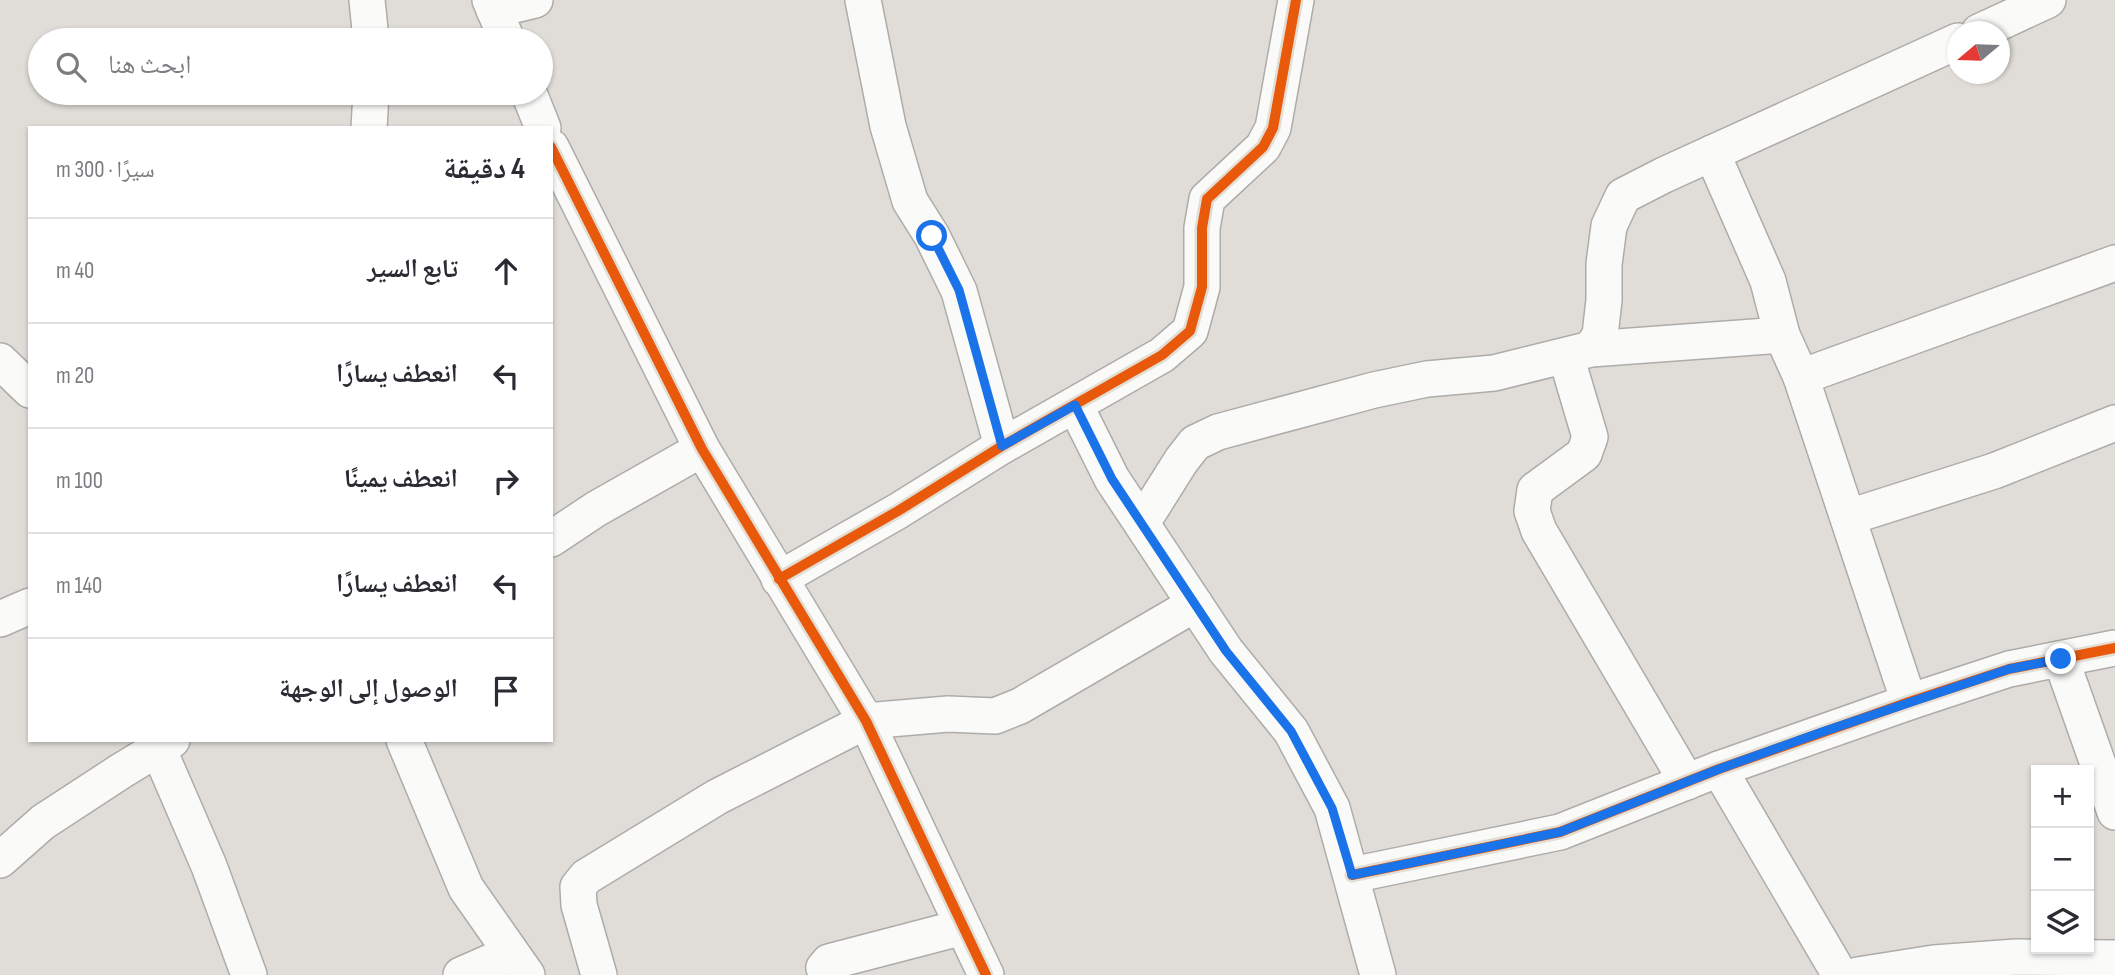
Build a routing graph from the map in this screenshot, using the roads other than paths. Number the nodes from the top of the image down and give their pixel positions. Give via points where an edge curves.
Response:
1 (367, 0) edge
2 (535, 0) edge
3 (863, 0) edge
4 (1296, 0) edge
5 (2048, 0) edge
6 (497, 17) edge
7 (2003, 21) edge
8 (369, 28) edge
9 (1947, 46) edge
10 (371, 105) edge
11 (534, 105) edge
12 (369, 126) edge
13 (542, 126) edge
14 (553, 151) edge
15 (1712, 153) junction
16 (2115, 263) edge
17 (1782, 335) junction
18 (1579, 352) junction
19 (0, 361) edge
20 (1801, 377) junction
21 (28, 388) edge
22 (1075, 405) junction
23 (2115, 423) edge
24 (1002, 446) junction
25 (702, 449) junction
26 (1849, 517) junction
27 (1142, 523) junction
28 (553, 538) edge
29 (779, 579) junction
30 (1195, 604) junction
31 (28, 607) edge
32 (0, 619) edge
33 (2115, 648) edge
34 (2061, 659) junction
35 (1909, 702) junction
36 (866, 721) junction
37 (405, 742) edge
38 (165, 744) edge
39 (1703, 775) junction
40 (2115, 812) edge
41 (0, 860) edge
42 (1352, 875) junction
43 (963, 927) junction
44 (2115, 958) edge
45 (519, 964) edge
46 (249, 975) edge
47 (461, 975) edge
48 (599, 975) edge
49 (827, 975) edge
50 (986, 975) edge
51 (1378, 975) edge
52 (1840, 975) edge
53 (1858, 975) edge

1 - 8 street
2 - 6 street
3 - 24 street via 888,126 910,201 959,290
4 - 22 street via 1273,128 1263,147 1207,199 1202,287 1191,331 1162,355
5 - 7 street
9 - 15 street
10 - 12 street
11 - 13 street
14 - 25 street
15 - 17 street via 1768,281
15 - 18 street via 1623,196 1609,226 1600,335
16 - 20 street
17 - 18 street
17 - 20 street
18 - 27 street via 1494,373 1374,390 1218,432 1195,443
18 - 39 street via 1590,437 1584,454 1535,490 1531,511 1539,531
19 - 21 street
20 - 26 street
22 - 24 street
22 - 27 street via 1112,479
23 - 26 street via 1994,471
24 - 29 street
25 - 28 street
25 - 29 street
26 - 35 street
27 - 30 street
29 - 36 street
30 - 36 street via 995,716 948,714
30 - 42 street via 1226,651 1291,731 1332,808
31 - 32 street
33 - 34 street
34 - 35 street via 2009,669
34 - 40 street
35 - 39 street
36 - 43 street
36 - 48 street via 717,797 586,877 578,887 579,905
37 - 45 street via 466,888
38 - 41 street via 43,822
38 - 46 street
39 - 42 street via 1560,832
39 - 52 street
42 - 51 street
43 - 49 street via 830,962 824,968
43 - 50 street
44 - 53 street via 2016,957
45 - 47 street

